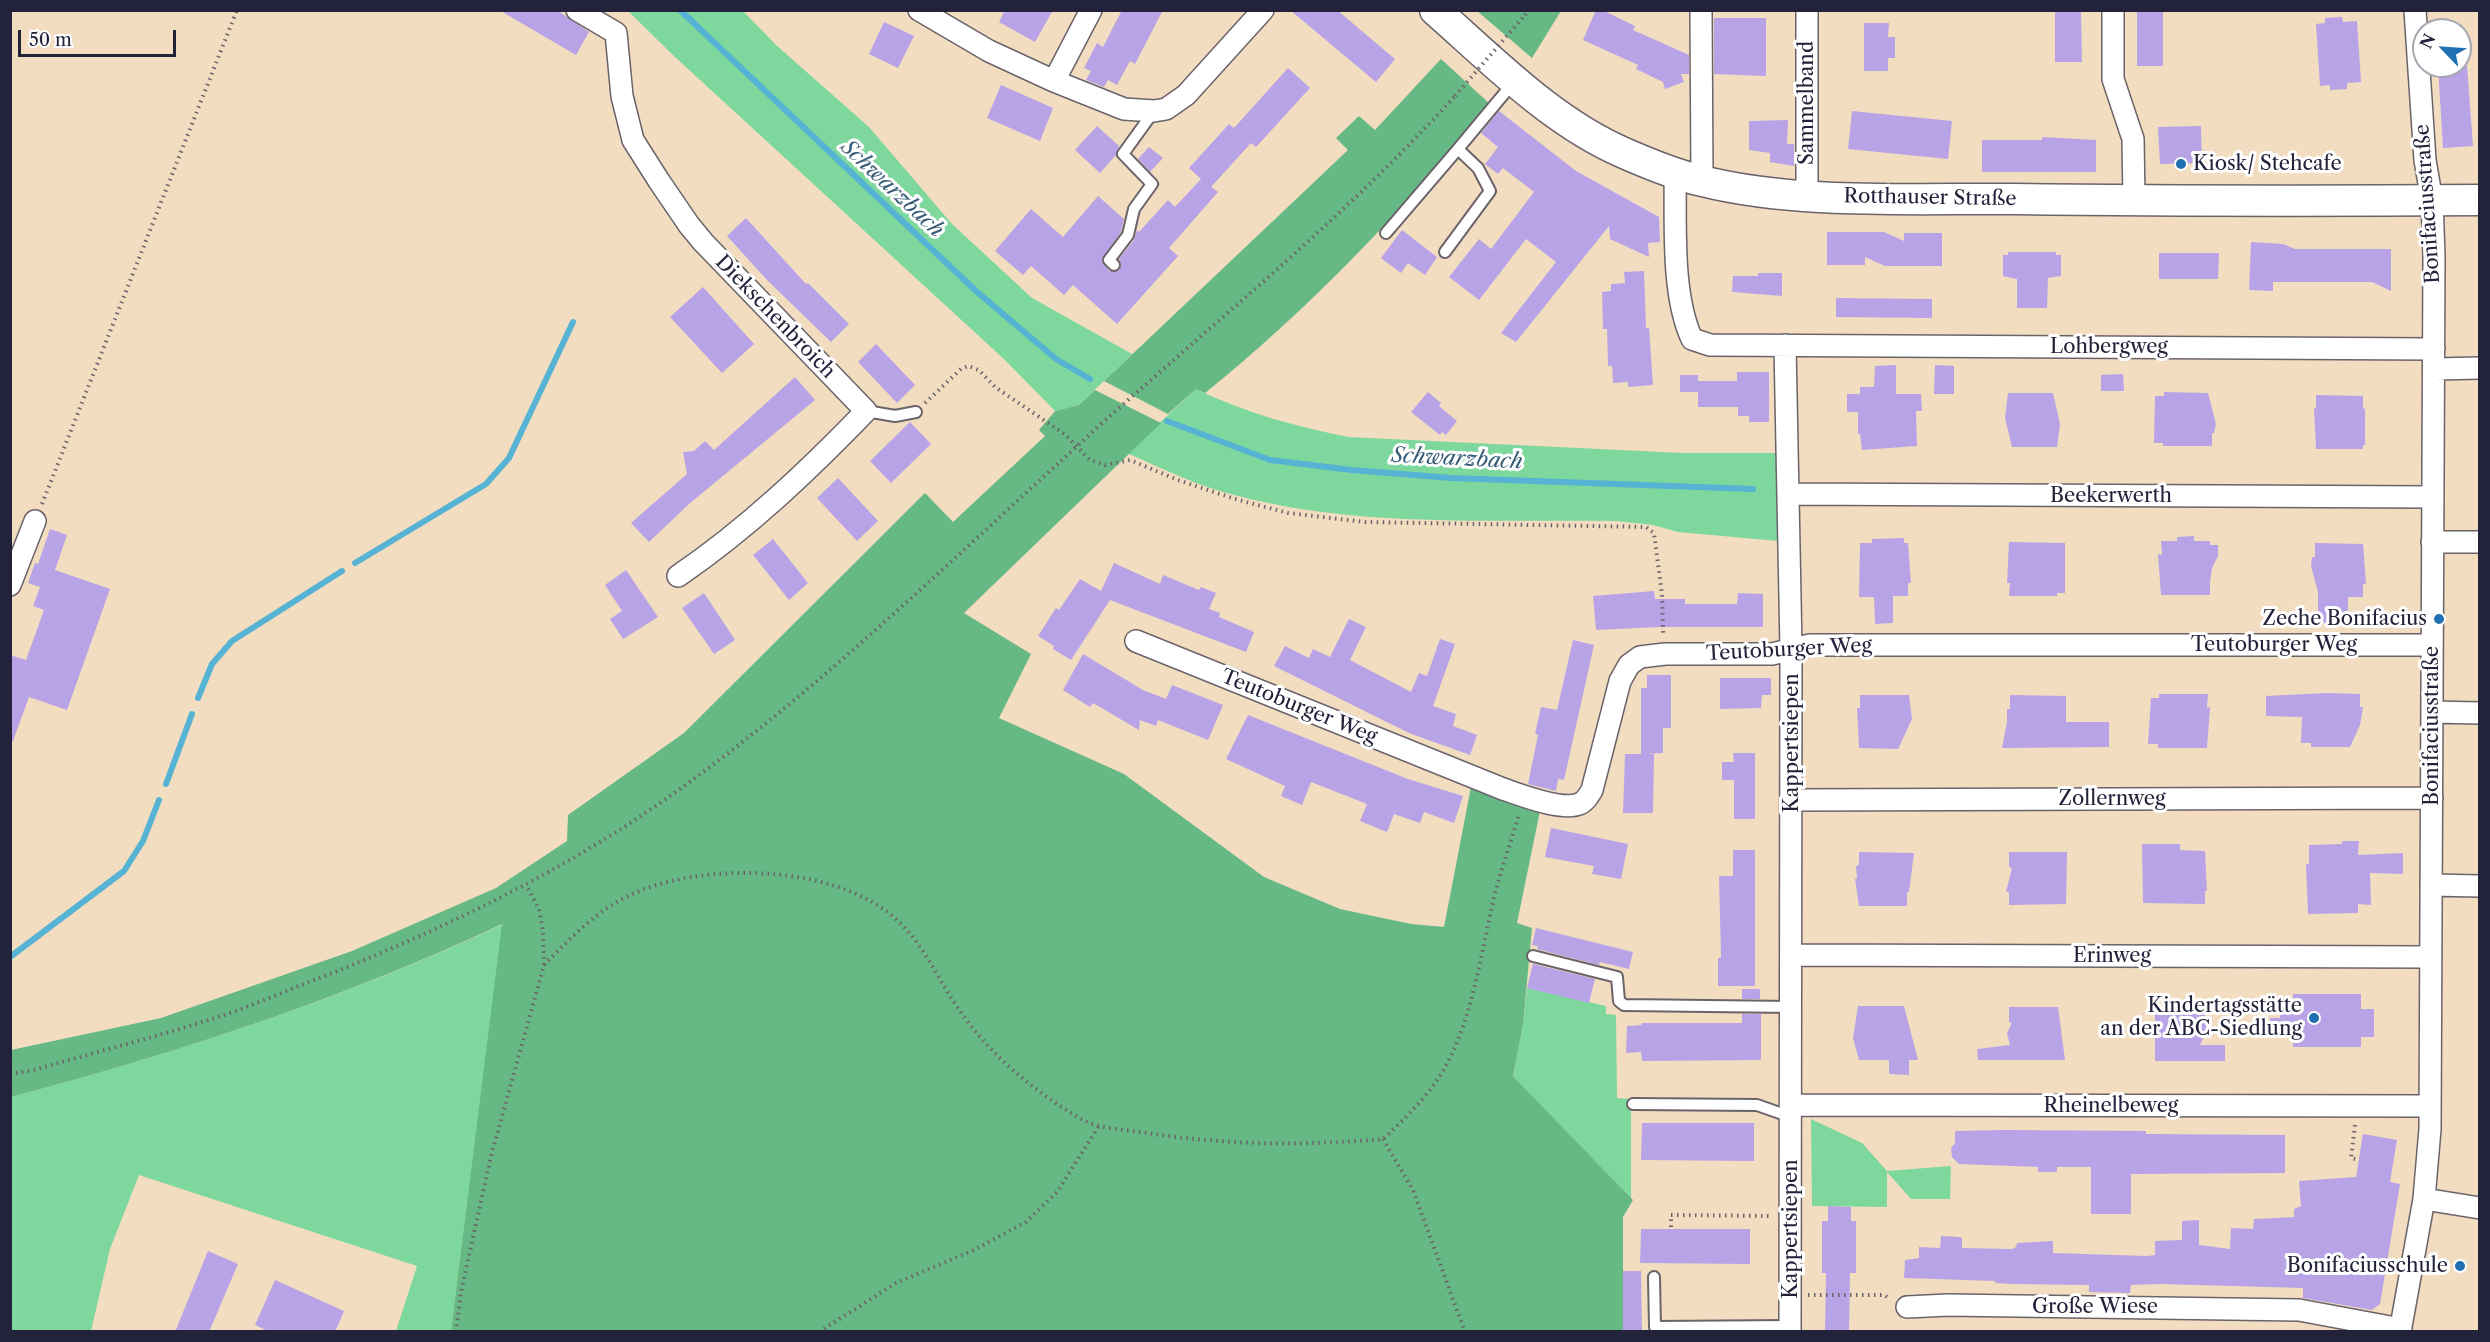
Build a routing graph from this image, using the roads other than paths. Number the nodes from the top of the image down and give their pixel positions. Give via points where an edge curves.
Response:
1 (577, 10) edge
2 (1090, 10) edge
3 (1263, 10) edge
4 (1435, 10) edge
5 (1701, 10) edge
6 (1807, 10) edge
7 (2113, 10) edge
8 (2415, 10) edge
9 (927, 13) edge
10 (1515, 80) junction
11 (1054, 81) junction
12 (1155, 111) junction
13 (1458, 149) junction
14 (1689, 177) junction
15 (1807, 196) junction
16 (2134, 200) junction
17 (2480, 200) edge
18 (2432, 201) junction
19 (1386, 232) dead end
20 (1444, 252) dead end
21 (1114, 265) dead end
22 (1785, 345) junction
23 (2434, 359) junction
24 (2480, 368) edge
25 (866, 411) junction
26 (916, 412) road end
27 (1789, 494) junction
28 (2432, 497) junction
29 (35, 521) road end
30 (2432, 542) junction
31 (2480, 542) edge
32 (678, 576) dead end
33 (12, 578) edge
34 (1136, 642) dead end
35 (2432, 645) junction
36 (1791, 649) junction
37 (2432, 712) junction
38 (2480, 713) edge
39 (2432, 798) junction
40 (1792, 800) junction
41 (2431, 885) junction
42 (2480, 886) edge
43 (1792, 955) junction
44 (1533, 956) dead end
45 (2430, 957) junction
46 (1791, 1007) junction
47 (1633, 1104) dead end
48 (2430, 1106) junction
49 (1791, 1111) junction
50 (2424, 1199) junction
51 (2480, 1208) edge
52 (1654, 1277) dead end
53 (1907, 1307) road end
54 (1790, 1329) edge
55 (2400, 1330) edge

1 - 25 street, Diekschenbroich via 616,33 622,96 633,140 689,225
2 - 11 street
3 - 12 street via 1186,95 1166,109
4 - 10 main road, Rotthauser Straße
5 - 14 street
6 - 15 street, Sammelband
7 - 16 street via 2113,79 2133,140
8 - 18 street, Bonifaciusstraße via 2425,160
9 - 11 street via 989,51
10 - 13 lane
10 - 14 main road, Rotthauser Straße via 1569,122 1622,152
11 - 12 street via 1124,109
12 - 21 lane via 1123,154 1152,184 1134,209 1128,235 1108,260
13 - 19 lane
13 - 20 lane via 1478,168 1490,191
14 - 15 main road, Rotthauser Straße
14 - 22 street via 1679,297 1692,339 1710,345
15 - 16 main road, Rotthauser Straße
16 - 18 main road, Rotthauser Straße
17 - 18 main road, Rotthauser Straße
18 - 23 street, Bonifaciusstraße
22 - 23 street, Lohbergweg
22 - 27 street, Kappertsiepen
23 - 24 street, Lohbergweg
23 - 28 street, Bonifaciusstraße
25 - 26 lane via 895,416
25 - 32 street via 772,502
27 - 28 street, Beekerwerth
27 - 36 street, Kappertsiepen
28 - 30 street, Bonifaciusstraße
29 - 33 street
30 - 31 street
30 - 35 street, Bonifaciusstraße
34 - 36 street, Teutoburger Weg via 1483,781 1565,805 1580,804 1592,790 1620,681 1629,665 1640,657 1772,654
35 - 36 street, Teutoburger Weg via 1810,645
35 - 37 street, Bonifaciusstraße
36 - 40 street, Kappertsiepen
37 - 38 street
37 - 39 street, Bonifaciusstraße
39 - 40 street, Zollernweg
39 - 41 street, Bonifaciusstraße
40 - 43 street, Kappertsiepen
41 - 42 street
41 - 45 street, Bonifaciusstraße
43 - 45 street, Erinweg
43 - 46 street, Kappertsiepen
44 - 46 lane via 1617,977 1619,1001 1624,1005
45 - 48 street, Bonifaciusstraße
46 - 49 street, Kappertsiepen
47 - 49 lane via 1757,1105
48 - 49 street, Rheinelbeweg
48 - 50 street, Bonifaciusstraße
49 - 54 street, Kappertsiepen
50 - 51 street
50 - 55 street, Bonifaciusstraße
52 - 54 lane via 1655,1327
53 - 55 street, Große Wiese via 2299,1310

